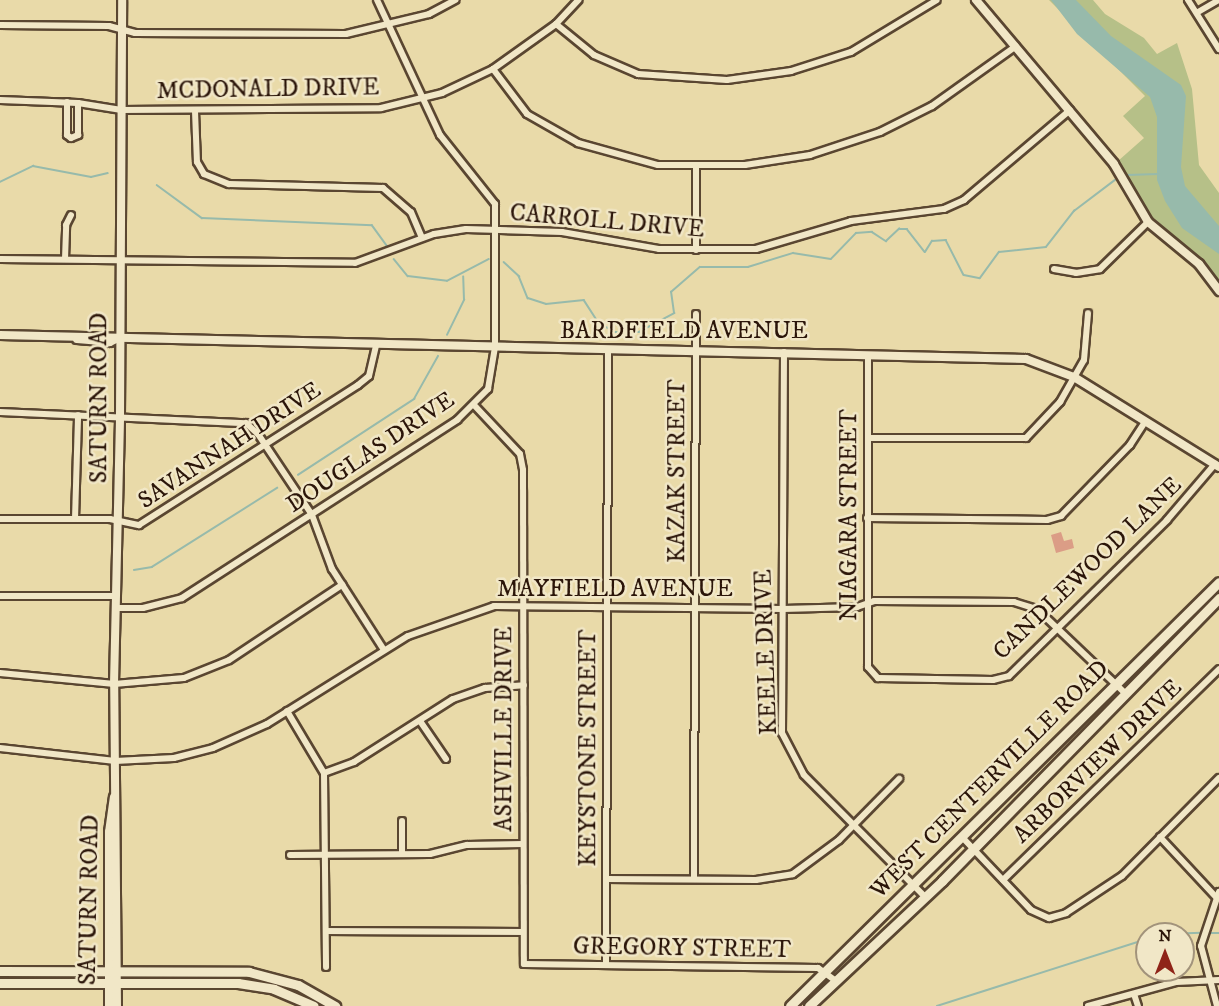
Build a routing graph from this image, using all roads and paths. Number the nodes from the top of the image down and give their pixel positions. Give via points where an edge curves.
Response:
1 (122, 0) edge
2 (377, 0) edge
3 (455, 0) edge
4 (578, 0) edge
5 (937, 0) edge
6 (976, 0) edge
7 (1188, 0) edge
8 (1219, 0) edge
9 (1198, 12) junction
10 (556, 24) junction
11 (0, 25) edge
12 (389, 26) junction
13 (122, 29) junction
14 (1016, 46) junction
15 (1219, 49) edge
16 (493, 69) junction
17 (423, 99) junction
18 (0, 100) edge
19 (67, 102) junction
20 (78, 103) junction
21 (121, 110) junction
22 (1070, 110) junction
23 (195, 111) junction
24 (696, 166) junction
25 (71, 215) dead end
26 (1148, 222) junction
27 (496, 230) junction
28 (423, 238) junction
29 (696, 250) junction
30 (0, 259) edge
31 (65, 259) junction
32 (120, 261) junction
33 (1054, 269) dead end
34 (1219, 291) edge
35 (1088, 313) dead end
36 (696, 314) dead end
37 (0, 335) edge
38 (119, 337) junction
39 (376, 345) junction
40 (495, 347) junction
41 (608, 351) junction
42 (696, 351) junction
43 (784, 352) junction
44 (868, 356) junction
45 (1074, 377) junction
46 (474, 405) junction
47 (0, 412) edge
48 (78, 415) junction
49 (120, 416) junction
50 (1145, 422) junction
51 (868, 438) junction
52 (266, 445) junction
53 (1217, 466) edge
54 (312, 515) junction
55 (867, 518) junction
56 (0, 519) edge
57 (75, 519) junction
58 (118, 521) junction
59 (1219, 582) edge
60 (342, 585) junction
61 (0, 596) edge
62 (116, 596) junction
63 (1219, 598) edge
64 (867, 602) junction
65 (524, 606) junction
66 (116, 608) junction
67 (608, 608) junction
68 (696, 608) junction
69 (783, 609) junction
70 (1058, 629) junction
71 (384, 650) junction
72 (1219, 669) edge
73 (0, 673) edge
74 (870, 673) joint
75 (1116, 683) junction
76 (114, 684) junction
77 (524, 685) junction
78 (1124, 692) junction
79 (287, 711) junction
80 (420, 721) junction
81 (0, 748) edge
82 (446, 759) dead end
83 (115, 761) junction
84 (324, 773) junction
85 (1219, 778) edge
86 (898, 779) dead end
87 (402, 821) dead end
88 (854, 825) junction
89 (962, 837) junction
90 (1160, 837) junction
91 (523, 844) junction
92 (972, 847) junction
93 (327, 854) junction
94 (402, 854) junction
95 (290, 855) dead end
96 (607, 879) junction
97 (694, 879) junction
98 (1003, 880) junction
99 (913, 884) junction
100 (1218, 895) edge
101 (925, 897) junction
102 (327, 930) junction
103 (522, 932) junction
104 (524, 964) joint
105 (606, 965) junction
106 (326, 967) dead end
107 (113, 970) junction
108 (824, 970) junction
109 (0, 971) edge
110 (238, 971) junction
111 (1210, 980) junction
112 (1219, 980) edge
113 (836, 981) junction
114 (0, 983) edge
115 (113, 983) junction
116 (238, 983) junction
117 (1134, 994) junction
118 (109, 1006) edge
119 (117, 1006) edge
120 (314, 1006) edge
121 (335, 1006) edge
122 (790, 1006) edge
123 (809, 1006) edge
124 (1088, 1006) edge
125 (1138, 1006) edge
126 (1217, 1006) edge

1 - 13 street, SATURN ROAD
2 - 12 street, DOUGLAS DRIVE
3 - 12 street via 429,14
4 - 10 street, MCDONALD DRIVE
5 - 10 street via 851,51 791,71 727,80 638,74 594,55
6 - 14 street
7 - 9 street
8 - 9 street
9 - 15 street
10 - 16 street, MCDONALD DRIVE
11 - 13 street
12 - 13 street via 346,34
12 - 17 street, DOUGLAS DRIVE
13 - 21 street, SATURN ROAD
14 - 22 street
14 - 24 street via 952,94 880,132 810,156
16 - 17 street, MCDONALD DRIVE
16 - 24 street via 527,114 550,130 634,162
17 - 23 street, MCDONALD DRIVE via 361,110
17 - 27 street, DOUGLAS DRIVE via 440,135 491,195
18 - 19 street, MCDONALD DRIVE
19 - 20 street, MCDONALD DRIVE
19 - 20 street via 70,138 78,135
20 - 21 street, MCDONALD DRIVE
21 - 23 street, MCDONALD DRIVE
21 - 32 street, SATURN ROAD
22 - 26 street via 1114,164
22 - 29 street, CARROLL DRIVE via 964,200 944,209 851,221 756,249
23 - 28 street via 197,162 204,174 229,184 383,188 411,212
24 - 29 street
25 - 31 street via 66,225
26 - 33 street via 1100,269 1076,273
26 - 34 street via 1203,268
27 - 28 street, CARROLL DRIVE via 446,231
27 - 29 street, CARROLL DRIVE via 562,232 641,247
27 - 40 street, DOUGLAS DRIVE
28 - 32 street, CARROLL DRIVE via 355,263
30 - 31 street, CARROLL DRIVE
31 - 32 street, CARROLL DRIVE
32 - 38 street, SATURN ROAD
35 - 45 street via 1088,348
36 - 42 street, KAZAK STREET
37 - 38 street, BARDFIELD AVENUE
38 - 39 street, BARDFIELD AVENUE
38 - 49 street, SATURN ROAD
39 - 40 street, BARDFIELD AVENUE
39 - 52 street, SAVANNAH DRIVE via 369,376
40 - 41 street, BARDFIELD AVENUE
40 - 46 street, DOUGLAS DRIVE via 488,389
41 - 42 street, BARDFIELD AVENUE
41 - 67 street, KEYSTONE STREET
42 - 43 street, BARDFIELD AVENUE
42 - 68 street, KAZAK STREET
43 - 44 street, BARDFIELD AVENUE
43 - 69 street, KEELE DRIVE
44 - 45 street, BARDFIELD AVENUE via 1026,359
44 - 51 street, NIAGARA STREET
45 - 50 street, BARDFIELD AVENUE
45 - 51 street via 1060,402 1026,438
46 - 54 street, DOUGLAS DRIVE
46 - 65 street, ASHVILLE DRIVE via 520,454
47 - 48 street
48 - 49 street
48 - 57 street
49 - 52 street via 238,421
49 - 58 street, SATURN ROAD
50 - 53 street, BARDFIELD AVENUE
50 - 55 street via 1111,465 1054,518
51 - 55 street, NIAGARA STREET
52 - 54 street
52 - 58 street, SAVANNAH DRIVE via 147,521 139,525
53 - 70 street, CANDLEWOOD LANE
54 - 60 street
54 - 66 street, DOUGLAS DRIVE via 182,598 143,608
55 - 64 street, NIAGARA STREET
56 - 57 street, SAVANNAH DRIVE
57 - 58 street, SAVANNAH DRIVE
58 - 62 street, SATURN ROAD
59 - 75 main road, WEST CENTERVILLE ROAD
60 - 71 street
60 - 76 street via 209,670 165,682
61 - 62 street
62 - 66 street, SATURN ROAD
63 - 78 main road, WEST CENTERVILLE ROAD
64 - 69 street, MAYFIELD AVENUE via 856,608
64 - 70 street, MAYFIELD AVENUE via 1014,602 1037,609
64 - 74 street, NIAGARA STREET
65 - 67 street, MAYFIELD AVENUE
65 - 71 street, MAYFIELD AVENUE via 468,612 428,626
65 - 77 street, ASHVILLE DRIVE
66 - 76 street, SATURN ROAD
67 - 68 street, MAYFIELD AVENUE
67 - 96 street, KEYSTONE STREET
68 - 69 street, MAYFIELD AVENUE
68 - 97 street, KAZAK STREET
69 - 88 street, KEELE DRIVE via 782,733 795,764
70 - 74 street, CANDLEWOOD LANE via 1001,679 888,679
70 - 75 street, MAYFIELD AVENUE
71 - 79 street, MAYFIELD AVENUE
72 - 98 street, ARBORVIEW DRIVE
73 - 76 street
75 - 78 street, MAYFIELD AVENUE
75 - 89 main road, WEST CENTERVILLE ROAD
76 - 83 street, SATURN ROAD
77 - 80 street via 472,692
77 - 91 street, ASHVILLE DRIVE
78 - 92 main road, WEST CENTERVILLE ROAD
79 - 83 street, MAYFIELD AVENUE via 213,748 174,758
79 - 84 street
80 - 82 street
80 - 84 street via 354,762
81 - 83 street, MAYFIELD AVENUE
83 - 107 street, SATURN ROAD via 109,832
84 - 93 street
85 - 90 street
86 - 88 street
87 - 94 street
88 - 97 street via 812,863 793,874 756,880
88 - 99 street, KEELE DRIVE
89 - 92 street
89 - 99 main road, WEST CENTERVILLE ROAD
90 - 98 street via 1122,876 1058,916 1040,916
90 - 100 street
91 - 94 street via 467,845
91 - 103 street, ASHVILLE DRIVE
92 - 98 street
92 - 101 main road, WEST CENTERVILLE ROAD
93 - 94 street
93 - 95 street
93 - 102 street
96 - 97 street
96 - 105 street, KEYSTONE STREET
99 - 101 street, KEELE DRIVE
99 - 108 main road, WEST CENTERVILLE ROAD
100 - 111 street via 1201,946
101 - 113 main road, WEST CENTERVILLE ROAD
102 - 103 street
102 - 106 street
103 - 104 street, ASHVILLE DRIVE
104 - 105 street, GREGORY STREET
105 - 108 street, GREGORY STREET
107 - 109 main road
107 - 110 main road
107 - 115 street, SATURN ROAD
108 - 113 street, GREGORY STREET
108 - 122 main road, WEST CENTERVILLE ROAD
110 - 116 main road
110 - 121 main road via 286,981
111 - 112 street
111 - 117 street via 1176,982
111 - 126 street
113 - 123 main road, WEST CENTERVILLE ROAD
114 - 115 main road
115 - 116 main road
115 - 118 street, SATURN ROAD
115 - 119 street, SATURN ROAD
116 - 120 main road via 274,989
117 - 124 street
117 - 125 street

